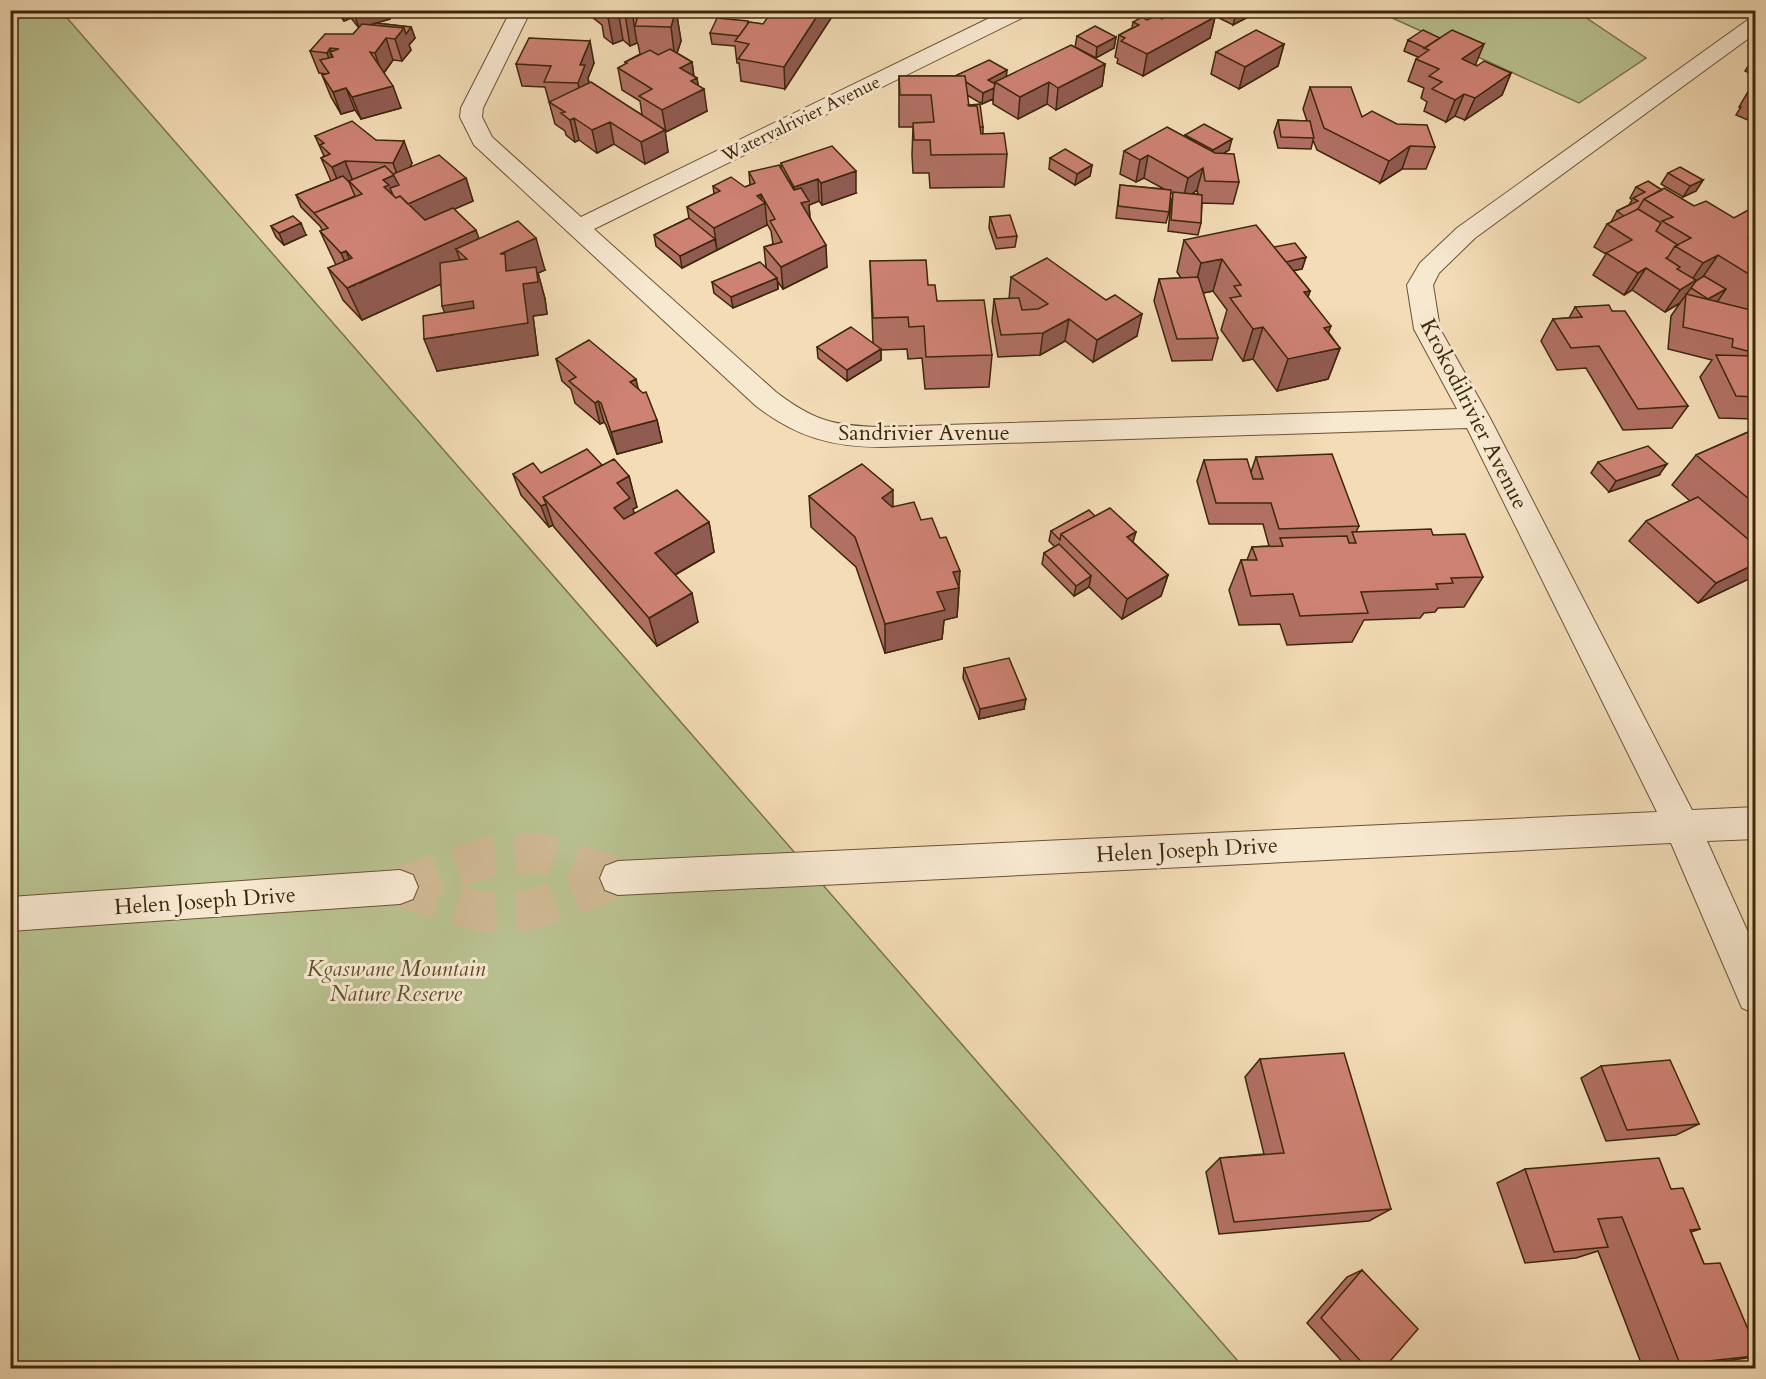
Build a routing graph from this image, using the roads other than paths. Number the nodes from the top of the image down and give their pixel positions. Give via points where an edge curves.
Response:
1 (521, 10) edge
2 (1023, 10) edge
3 (1755, 23) edge
4 (579, 227) junction
5 (1476, 418) junction
6 (1755, 823) edge
7 (1682, 826) junction
8 (618, 878) dead end
9 (400, 887) tunnel mouth
10 (10, 914) edge
11 (1755, 995) edge

1 - 4 street, Sandrivier Avenue via 478,92 471,117 482,140 496,155
2 - 4 street, Watervalrivier Avenue
3 - 5 street, Krokodilrivier Avenue via 1466,233 1429,269 1420,285 1427,329
4 - 5 street, Sandrivier Avenue via 766,399 789,417 824,433 863,438
5 - 7 street, Krokodilrivier Avenue
6 - 7 street, Helen Joseph Drive
7 - 8 street, Helen Joseph Drive
7 - 11 street, Krokodilrivier Avenue
9 - 10 street, Helen Joseph Drive

